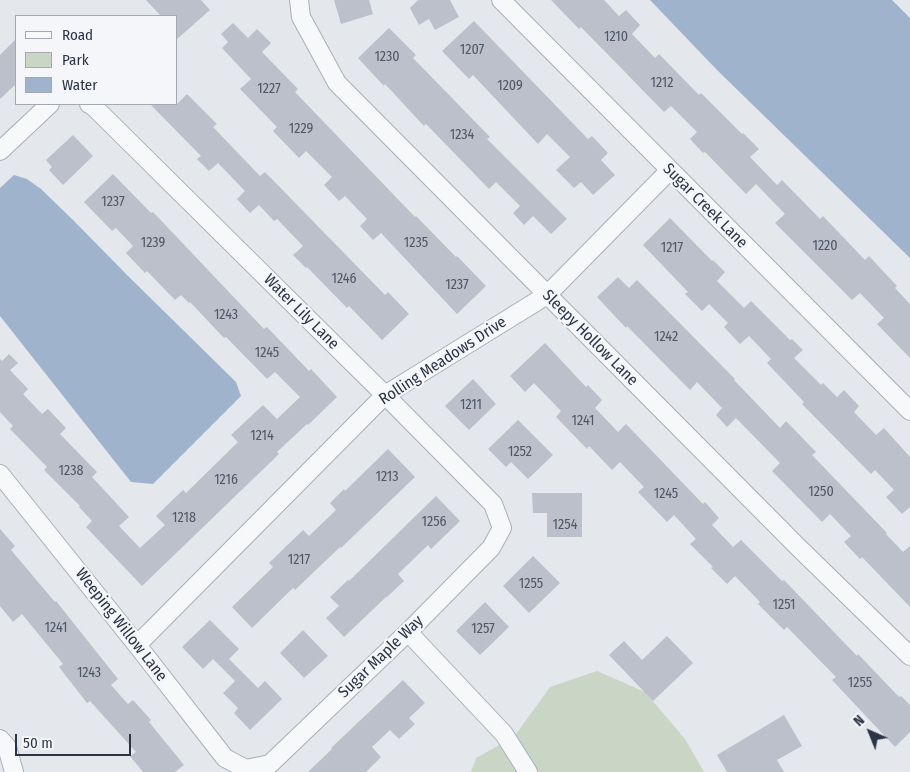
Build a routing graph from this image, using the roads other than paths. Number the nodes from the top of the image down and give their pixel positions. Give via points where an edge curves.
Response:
1 (298, 0) edge
2 (501, 0) edge
3 (49, 105) edge
4 (90, 105) edge
5 (0, 151) edge
6 (670, 170) junction
7 (547, 295) junction
8 (385, 395) junction
9 (910, 411) edge
10 (0, 474) edge
11 (502, 528) joint
12 (408, 632) junction
13 (137, 644) junction
14 (910, 656) edge
15 (0, 739) edge
16 (246, 769) joint
17 (14, 772) edge
18 (528, 772) edge

1 - 7 street, Sleepy Hollow Lane via 301,17 337,83
2 - 6 street, Sugar Creek Lane
3 - 5 street
4 - 8 street, Water Lily Lane
6 - 7 street, Rolling Meadows Drive
6 - 9 street, Sugar Creek Lane
7 - 8 street, Rolling Meadows Drive
7 - 14 street, Sleepy Hollow Lane
8 - 11 street, Water Lily Lane via 493,504
8 - 13 street, Rolling Meadows Drive
10 - 13 street, Weeping Willow Lane
11 - 12 street, Sugar Maple Way via 491,548
12 - 16 street, Sugar Maple Way via 270,764
12 - 18 street via 504,734
13 - 16 street, Weeping Willow Lane via 225,758
15 - 17 street via 7,747

